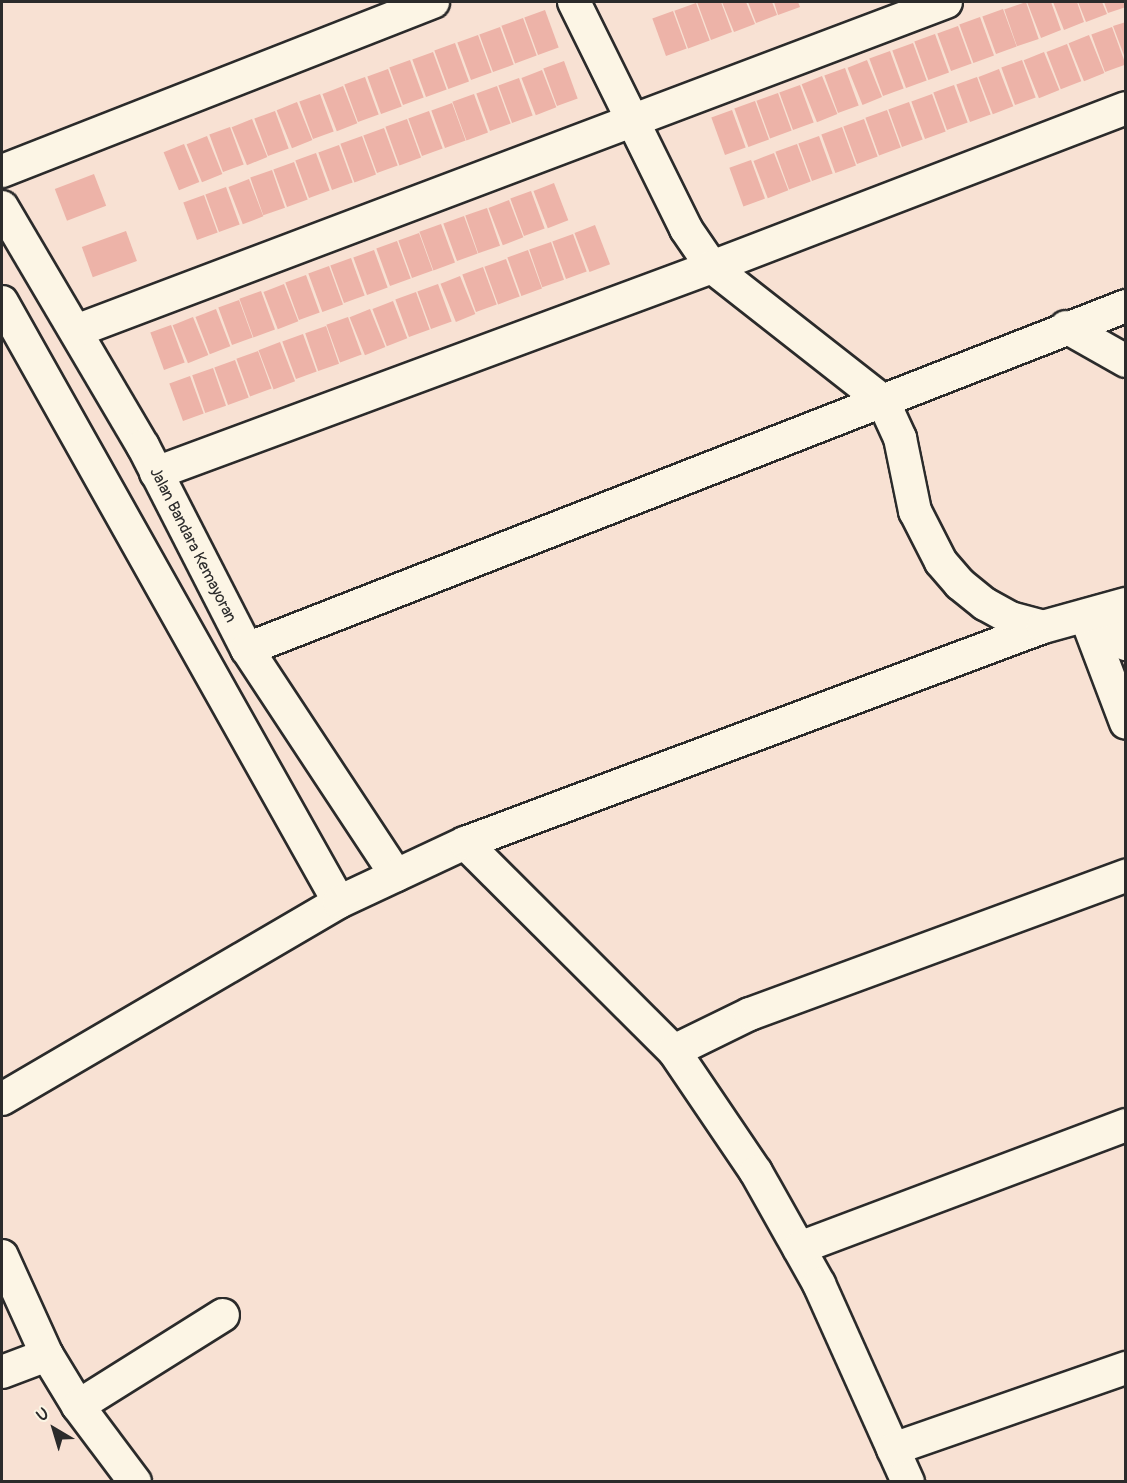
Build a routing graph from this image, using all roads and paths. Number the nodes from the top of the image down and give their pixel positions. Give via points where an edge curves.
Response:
1 (433, 2) edge
2 (574, 2) edge
3 (946, 2) edge
4 (1125, 108) edge
5 (634, 118) junction
6 (2, 171) edge
7 (2, 207) edge
8 (712, 267) junction
9 (2, 302) edge
10 (1125, 306) edge
11 (1066, 327) junction
12 (76, 331) junction
13 (1125, 361) edge
14 (883, 401) junction
15 (156, 473) junction
16 (1108, 610) edge
17 (1043, 627) junction
18 (1125, 644) edge
19 (247, 649) junction
20 (1125, 723) edge
21 (465, 843) junction
22 (396, 875) junction
23 (1125, 876) edge
24 (339, 902) junction
25 (674, 1051) junction
26 (2, 1099) edge
27 (1125, 1125) edge
28 (799, 1248) junction
29 (2, 1256) edge
30 (223, 1315) dead end
31 (47, 1355) junction
32 (1125, 1368) edge
33 (2, 1372) edge
34 (78, 1406) junction
35 (893, 1449) junction
36 (135, 1482) edge
37 (908, 1482) edge

1 - 6 street
2 - 5 street
3 - 5 street
4 - 8 street
5 - 8 street via 686,229
5 - 12 street
7 - 12 street, Jalan Bandara Kemayoran
8 - 14 street
8 - 15 street
9 - 24 street
10 - 11 street
11 - 13 street
11 - 14 street
12 - 15 street, Jalan Bandara Kemayoran
14 - 17 street via 900,438 915,510 941,562 985,604 1010,618
14 - 19 street
15 - 19 street, Jalan Bandara Kemayoran
16 - 17 street
16 - 18 street
16 - 20 street
17 - 21 street
19 - 22 street, Jalan Bandara Kemayoran
21 - 22 street
21 - 25 street
22 - 24 street
23 - 25 street via 750,1014
24 - 26 street
25 - 28 street via 756,1172
27 - 28 street
28 - 35 street
29 - 31 street
30 - 34 street
31 - 33 street
31 - 34 street
32 - 35 street
34 - 36 street
35 - 37 street

